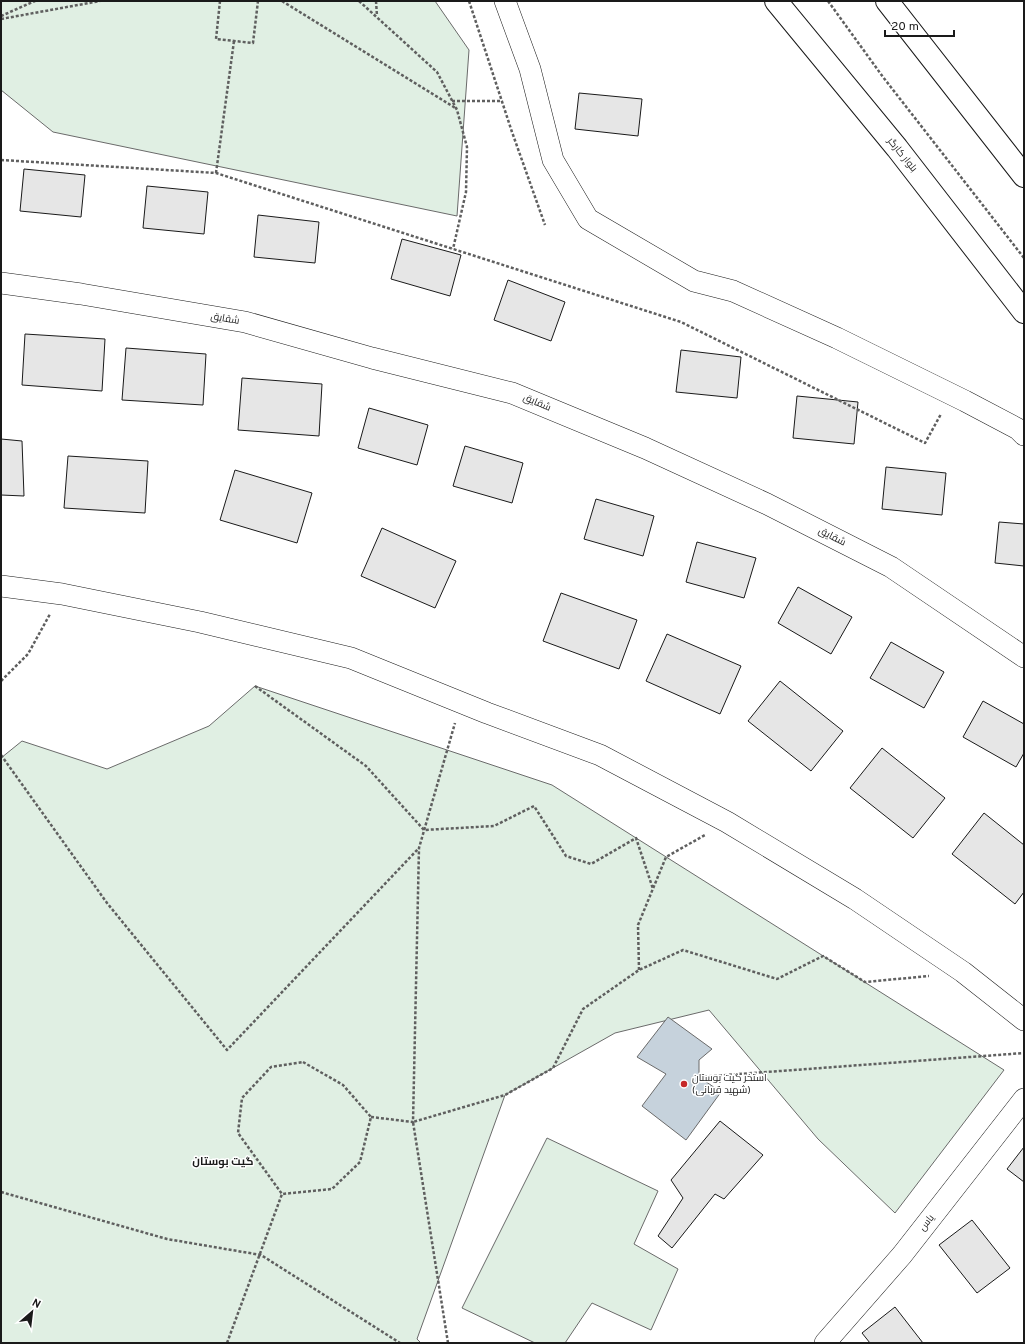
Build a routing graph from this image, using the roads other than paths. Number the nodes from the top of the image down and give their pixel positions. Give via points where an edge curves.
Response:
1 (505, 1) edge
2 (887, 1) edge
3 (783, 6) edge
4 (1023, 172) edge
5 (1, 283) edge
6 (1024, 312) edge
7 (1024, 435) edge
8 (1, 586) edge
9 (1024, 657) edge
10 (1024, 1020) edge
11 (1024, 1099) edge
12 (825, 1343) edge

1 - 7 street via 530,69 553,160 588,219 694,280 733,291 837,338 952,394 1018,429
2 - 4 main road
3 - 6 main road, بلوار کارگر
5 - 9 street, شقایق via 245,322 372,358 512,393 645,448 767,504 885,564
8 - 10 street via 62,594 200,622 351,658 600,754 727,822 855,900 963,972
11 - 12 street, یاس via 902,1255

